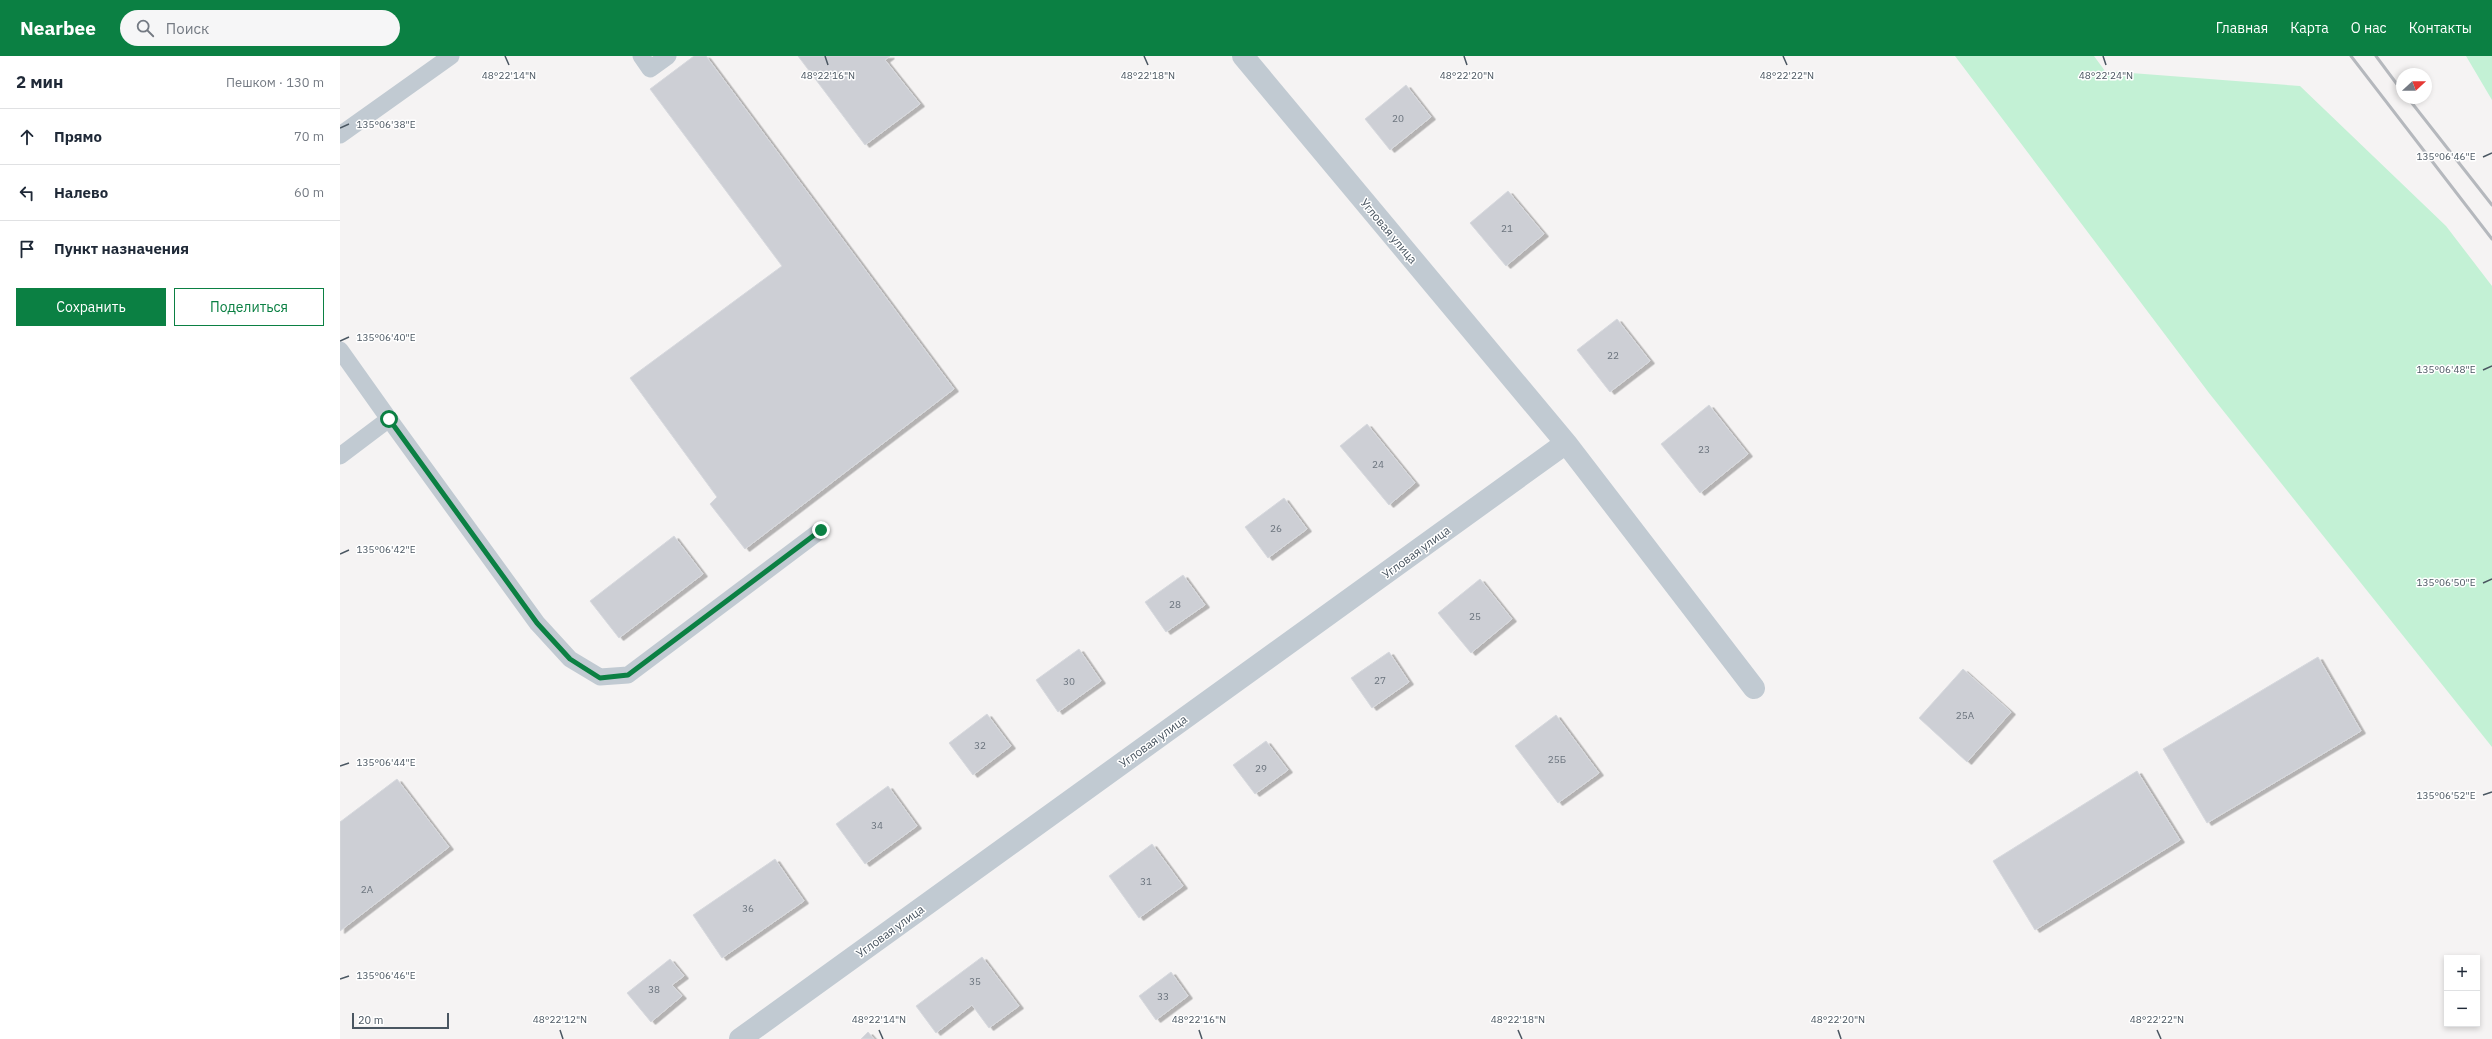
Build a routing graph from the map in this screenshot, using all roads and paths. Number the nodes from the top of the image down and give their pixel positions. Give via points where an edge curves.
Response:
1 (451, 56) edge
2 (641, 56) edge
3 (668, 56) edge
4 (1243, 56) edge
5 (340, 135) edge
6 (340, 350) edge
7 (389, 419) junction
8 (1566, 443) junction
9 (340, 456) edge
10 (821, 530) dead end
11 (1754, 688) dead end
12 (740, 1039) edge

1 - 5 lane
2 - 3 lane via 650,69
4 - 8 street, Угловая улица
6 - 7 lane
7 - 9 lane
7 - 10 lane via 537,623 570,659 600,678 628,675
8 - 11 street, Угловая улица
8 - 12 street, Угловая улица

